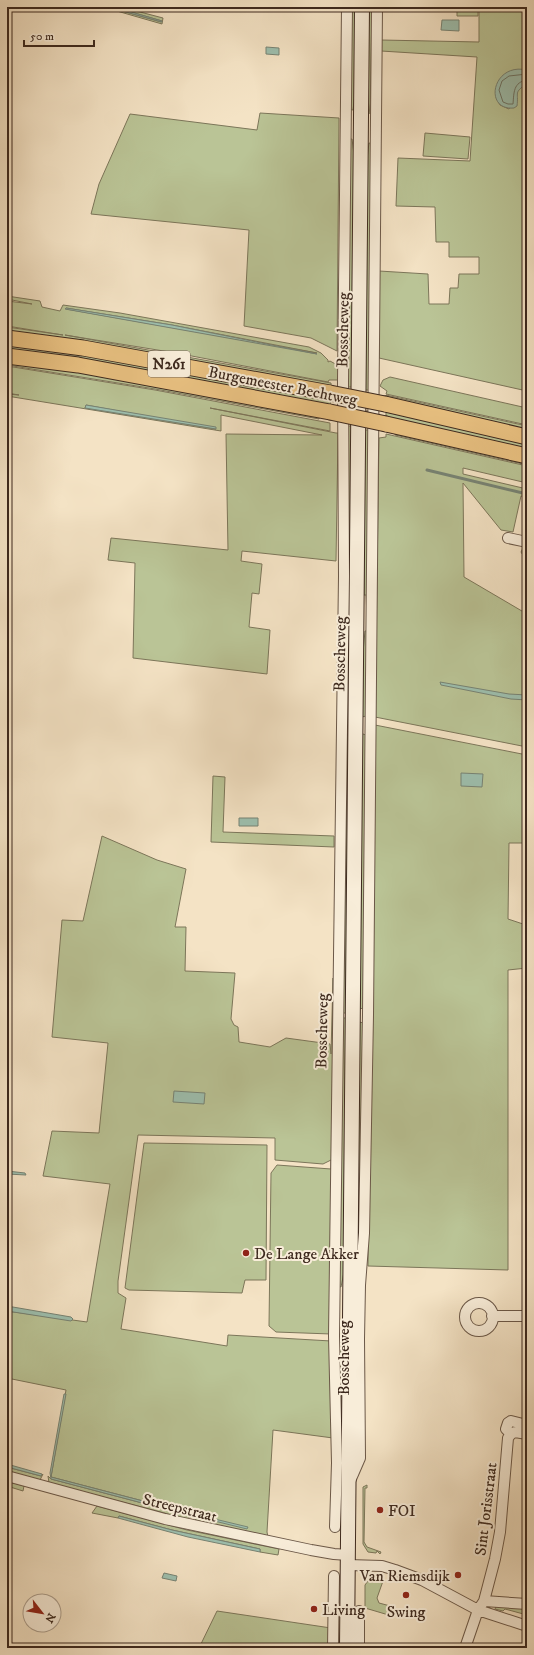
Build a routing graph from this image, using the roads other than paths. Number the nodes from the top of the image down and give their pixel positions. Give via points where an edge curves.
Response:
1 (347, 7) edge
2 (362, 7) edge
3 (377, 7) edge
4 (7, 338) edge
5 (7, 356) edge
6 (527, 437) edge
7 (527, 456) edge
8 (508, 538) dead end
9 (527, 542) edge
10 (349, 726) junction
11 (370, 726) junction
12 (352, 1015) junction
13 (368, 1015) junction
14 (492, 1316) dead end
15 (527, 1316) edge
16 (334, 1336) junction
17 (349, 1337) junction
18 (527, 1424) edge
19 (511, 1434) junction
20 (527, 1434) edge
21 (7, 1476) edge
22 (349, 1482) junction
23 (335, 1527) dead end
24 (348, 1560) junction
25 (334, 1576) dead end
26 (484, 1601) junction
27 (527, 1604) edge
28 (478, 1610) junction
29 (360, 1611) dead end
30 (527, 1626) edge
31 (333, 1648) edge
32 (348, 1648) edge
33 (359, 1648) edge
34 (465, 1648) edge

1 - 10 street, Bosscheweg
2 - 10 main road, Bosscheweg
3 - 11 street, Bosscheweg
4 - 6 main road, Burgemeester Bechtweg / N261, bridge via 83,348 330,393
5 - 7 main road, Burgemeester Bechtweg / N261, bridge via 85,367 330,412
8 - 9 street
10 - 11 street
10 - 12 main road, Bosscheweg
10 - 16 street, Bosscheweg
11 - 13 street, Bosscheweg
12 - 13 street, Bosscheweg
12 - 17 main road, Bosscheweg
13 - 22 street, Bosscheweg via 364,1233 359,1339 360,1458
14 - 15 street
16 - 17 street, Bosscheweg
16 - 23 street, Bosscheweg via 337,1463
17 - 22 main road, Bosscheweg
18 - 19 street, Sint Jorisstraat via 511,1421 506,1429
19 - 20 street
19 - 26 street, Sint Jorisstraat via 508,1438 500,1532
21 - 24 street, Streepstraat via 192,1526 317,1551
22 - 24 main road, Bosscheweg
24 - 28 street, Streepstraat via 382,1566 422,1580
24 - 32 main road, Bosscheweg
25 - 31 street
26 - 27 street
26 - 28 street, Sint Jorisstraat
28 - 30 street, Streepstraat
28 - 34 street, Sint Jorisstraat
29 - 33 street

